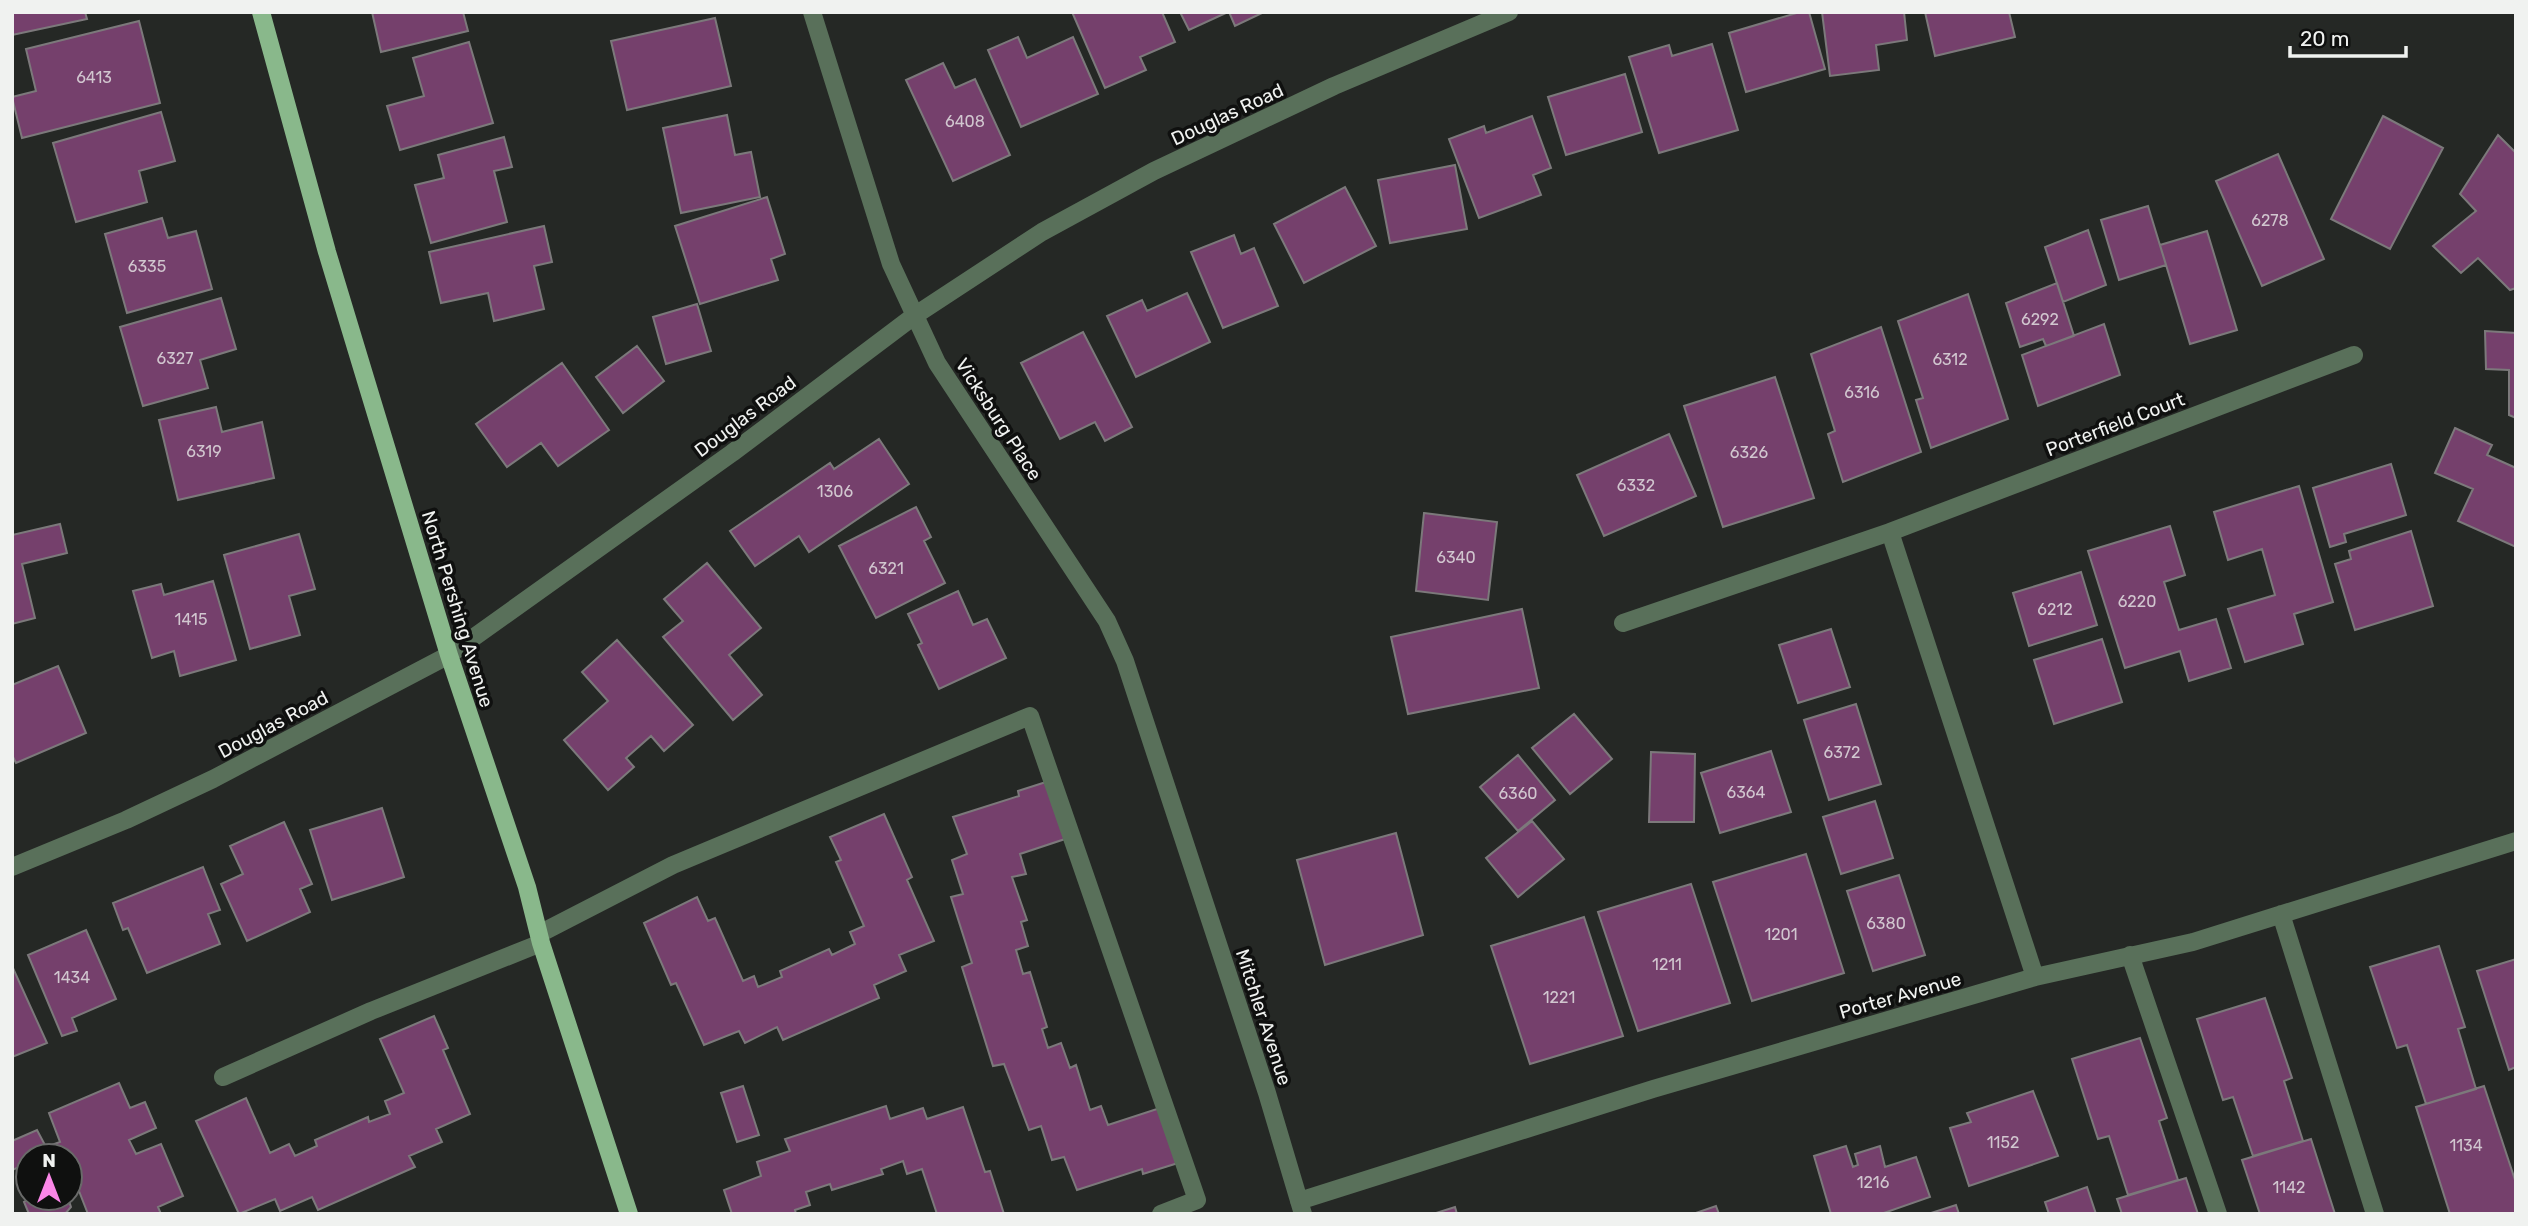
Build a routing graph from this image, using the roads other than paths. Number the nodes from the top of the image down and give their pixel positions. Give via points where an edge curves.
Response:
1 (261, 12) edge
2 (812, 12) edge
3 (1509, 12) edge
4 (914, 316) junction
5 (2354, 355) dead end
6 (1890, 532) junction
7 (1623, 623) dead end
8 (449, 655) junction
9 (1182, 834) joint
10 (2516, 841) edge
11 (12, 867) edge
12 (2281, 914) junction
13 (540, 939) junction
14 (2130, 955) junction
15 (2035, 977) junction
16 (223, 1077) dead end
17 (1301, 1207) edge
18 (629, 1214) edge
19 (1161, 1214) edge
20 (2218, 1214) edge
21 (2375, 1214) edge

1 - 8 main road, North Pershing Avenue via 327,252
2 - 4 street, Vicksburg Place via 891,264
3 - 4 street, Douglas Road via 1334,86 1154,171 1042,232
4 - 8 street, Douglas Road
4 - 9 street, Vicksburg Place via 937,363 1107,621 1125,661
5 - 6 street, Porterfield Court
6 - 7 street, Porterfield Court
6 - 15 street
8 - 11 street, Douglas Road via 213,779
8 - 13 main road, North Pershing Avenue
9 - 17 street, Mitchler Avenue
10 - 12 street, Porter Avenue
12 - 14 street, Porter Avenue via 2193,942
12 - 21 street
13 - 16 street
13 - 18 main road, North Pershing Avenue
13 - 19 street via 673,865 1030,716 1197,1200
14 - 15 street, Porter Avenue
14 - 20 street
15 - 17 street, Porter Avenue via 1654,1089

